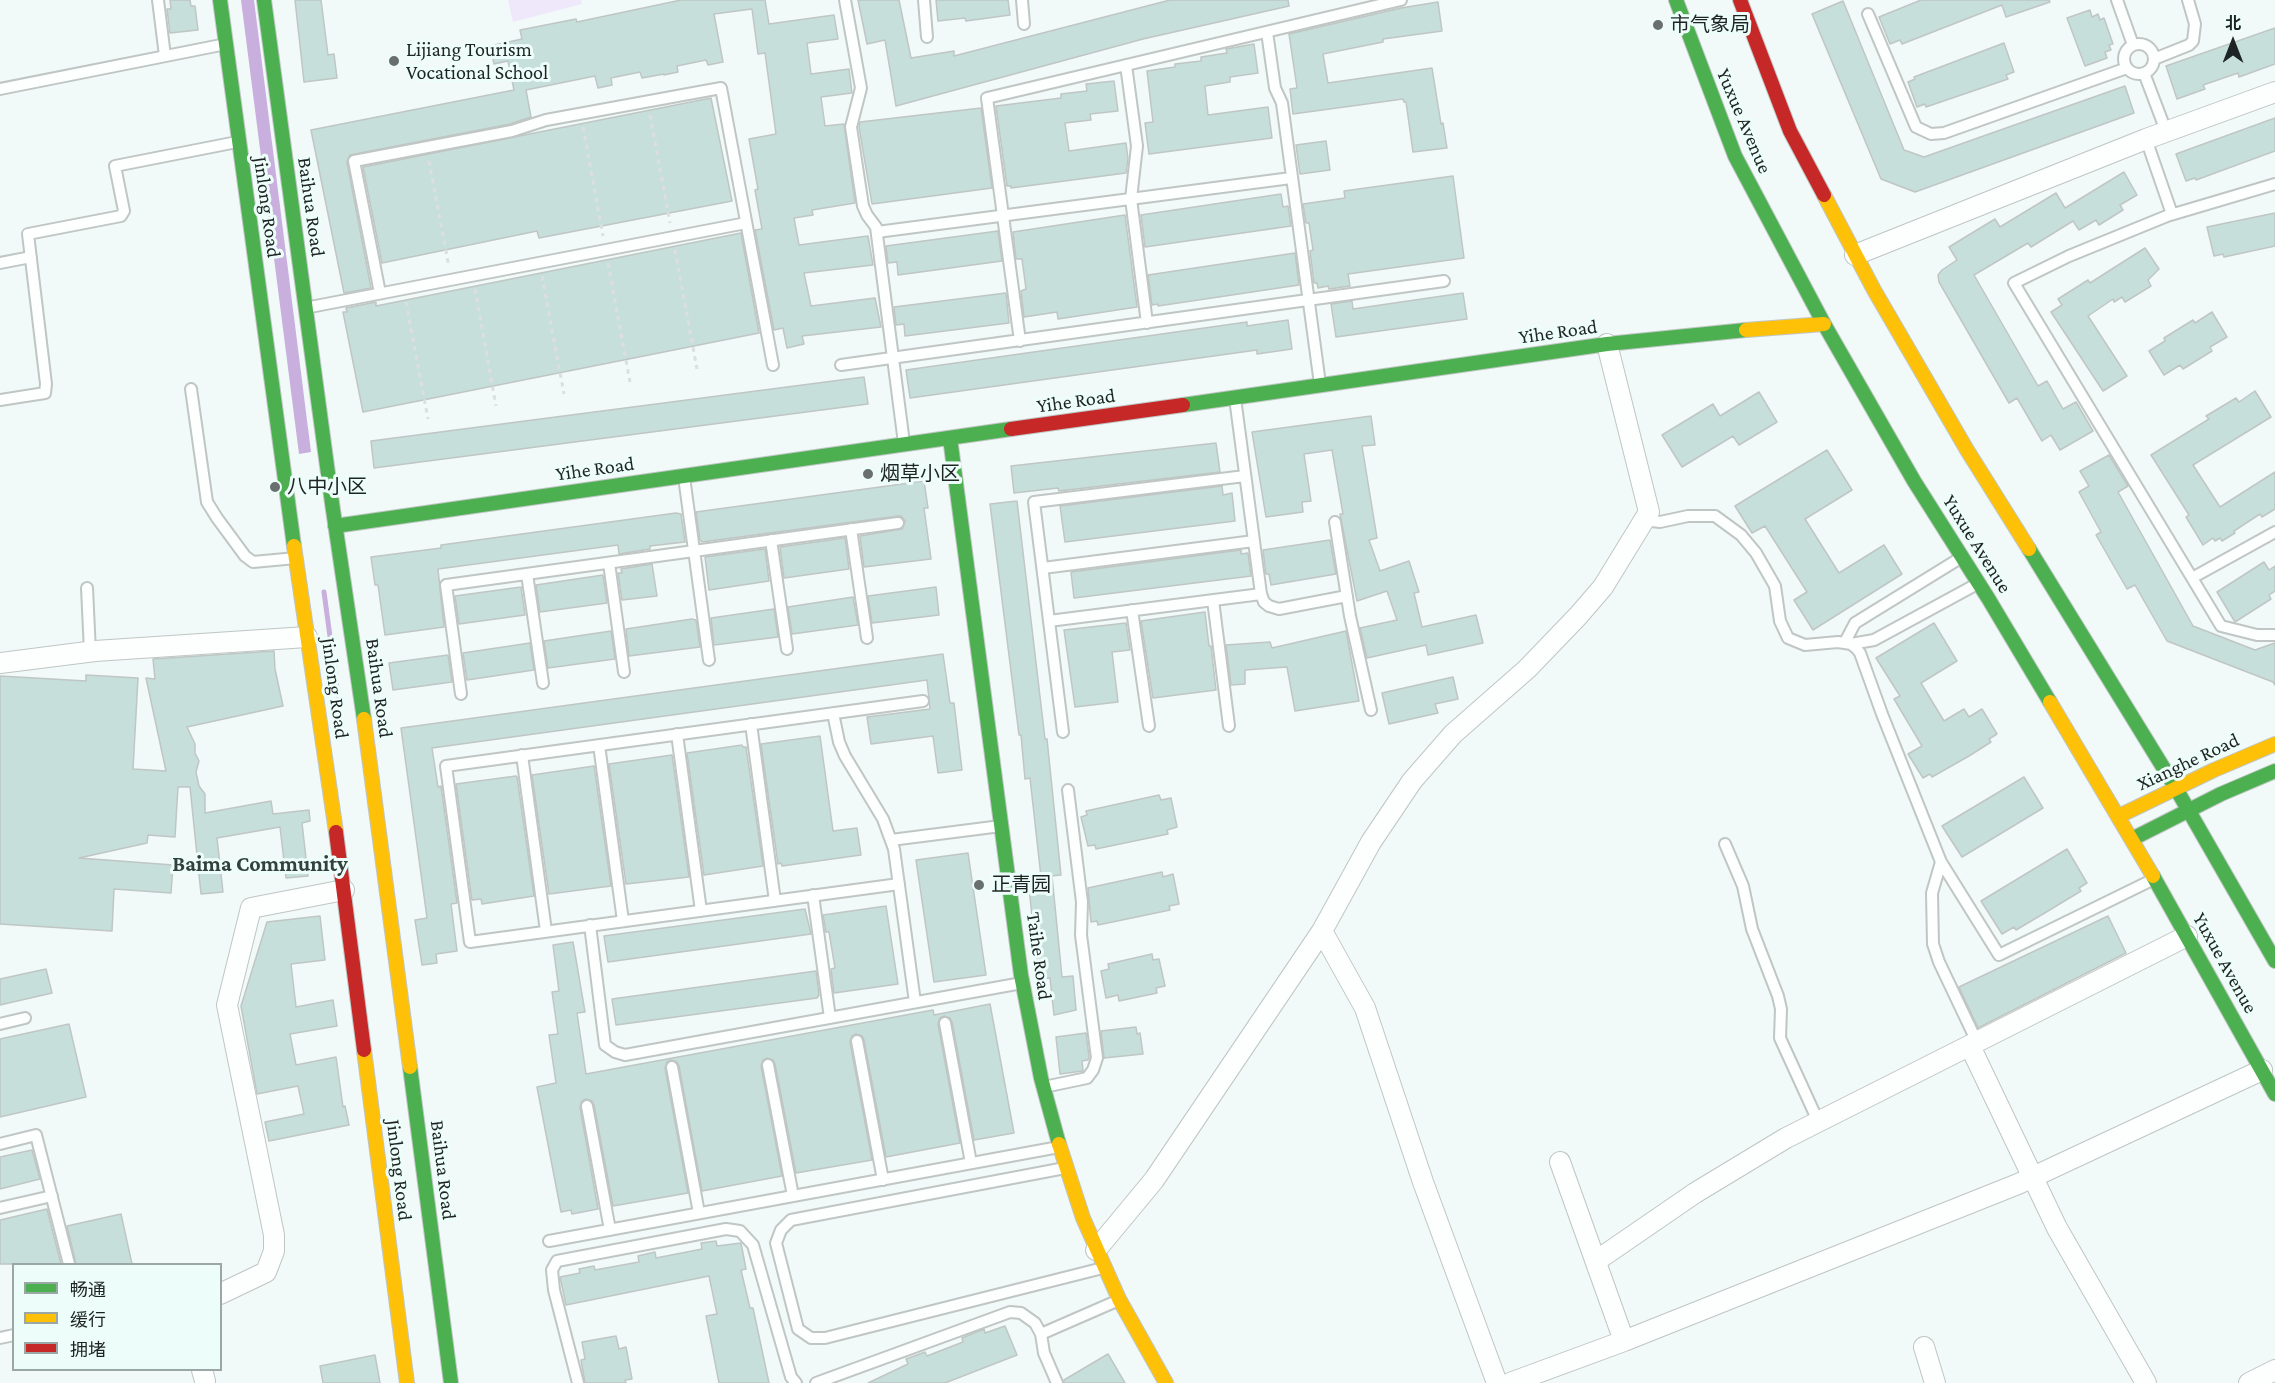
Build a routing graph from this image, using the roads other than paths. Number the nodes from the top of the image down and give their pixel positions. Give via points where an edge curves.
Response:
1 (158, 0) edge
2 (220, 0) edge
3 (264, 0) edge
4 (845, 0) edge
5 (924, 0) edge
6 (1022, 0) edge
7 (1401, 0) edge
8 (1676, 0) edge
9 (1740, 0) edge
10 (2117, 0) edge
11 (2188, 0) edge
12 (1869, 14) dead end
13 (1024, 24) dead end
14 (1267, 32) junction
15 (927, 37) dead end
16 (226, 44) junction
17 (2133, 45) junction
18 (165, 56) junction
19 (2154, 59) junction
20 (1126, 65) junction
21 (2127, 68) junction
22 (2144, 73) junction
23 (0, 89) edge
24 (2275, 92) edge
25 (2166, 131) junction
26 (2146, 139) junction
27 (238, 142) junction
28 (1291, 178) junction
29 (2275, 184) edge
30 (1131, 199) junction
31 (2172, 214) junction
32 (1003, 216) junction
33 (746, 223) junction
34 (877, 232) junction
35 (1856, 255) junction
36 (31, 257) junction
37 (0, 263) edge
38 (1444, 281) dead end
39 (380, 293) junction
40 (1308, 300) junction
41 (305, 308) junction
42 (1147, 323) junction
43 (1824, 324) junction
44 (1020, 341) junction
45 (1608, 344) junction
46 (893, 358) junction
47 (772, 365) dead end
48 (841, 366) dead end
49 (1320, 385) junction
50 (191, 388) dead end
51 (1234, 398) junction
52 (0, 400) edge
53 (950, 438) junction
54 (905, 445) junction
55 (684, 476) junction
56 (1245, 476) junction
57 (1643, 520) junction
58 (898, 522) dead end
59 (1335, 522) dead end
60 (335, 526) junction
61 (851, 529) junction
62 (2275, 532) edge
63 (771, 540) junction
64 (1254, 541) junction
65 (694, 551) junction
66 (1962, 557) junction
67 (296, 558) junction
68 (609, 562) junction
69 (1042, 568) junction
70 (527, 574) junction
71 (2192, 578) junction
72 (1979, 583) junction
73 (87, 588) dead end
74 (1261, 594) junction
75 (1347, 596) junction
76 (1213, 600) junction
77 (1132, 610) junction
78 (1049, 621) junction
79 (2275, 635) edge
80 (307, 637) junction
81 (867, 638) dead end
82 (1848, 643) junction
83 (787, 649) dead end
84 (90, 652) junction
85 (710, 660) dead end
86 (0, 663) edge
87 (624, 672) dead end
88 (543, 683) dead end
89 (461, 694) dead end
90 (923, 701) dead end
91 (1371, 710) dead end
92 (833, 713) junction
93 (751, 724) junction
94 (1149, 726) dead end
95 (1229, 726) dead end
96 (1063, 732) dead end
97 (677, 734) junction
98 (2275, 744) edge
99 (599, 745) junction
100 (522, 755) junction
101 (2275, 771) edge
102 (2175, 787) junction
103 (1068, 790) dead end
104 (2188, 810) junction
105 (2119, 816) junction
106 (1002, 826) junction
107 (2132, 839) junction
108 (891, 840) junction
109 (1725, 844) dead end
110 (1941, 862) junction
111 (2154, 878) junction
112 (899, 884) junction
113 (344, 890) junction
114 (813, 895) junction
115 (775, 901) junction
116 (700, 910) junction
117 (623, 921) junction
118 (590, 925) junction
119 (1322, 931) junction
120 (546, 932) junction
121 (2187, 936) junction
122 (2275, 961) edge
123 (1022, 983) junction
124 (915, 1002) junction
125 (25, 1018) dead end
126 (830, 1018) junction
127 (945, 1023) dead end
128 (0, 1024) edge
129 (857, 1041) dead end
130 (1974, 1044) junction
131 (768, 1065) dead end
132 (672, 1067) dead end
133 (2262, 1070) junction
134 (1043, 1087) junction
135 (2275, 1094) edge
136 (587, 1106) dead end
137 (1818, 1121) junction
138 (0, 1144) edge
139 (1059, 1147) junction
140 (1560, 1162) dead end
141 (971, 1163) junction
142 (1065, 1168) junction
143 (2032, 1177) junction
144 (883, 1180) junction
145 (52, 1196) junction
146 (793, 1196) junction
147 (0, 1208) edge
148 (699, 1213) junction
149 (610, 1230) junction
150 (549, 1241) dead end
151 (1100, 1259) junction
152 (1596, 1261) junction
153 (69, 1263) edge
154 (222, 1293) edge
155 (1119, 1299) junction
156 (1041, 1334) junction
157 (1624, 1341) junction
158 (1924, 1347) dead end
159 (2275, 1371) edge
160 (407, 1383) edge
161 (451, 1383) edge
162 (578, 1383) edge
163 (796, 1383) edge
164 (816, 1383) edge
165 (1058, 1383) edge
166 (1166, 1383) edge
167 (1508, 1383) edge
168 (1935, 1383) edge
169 (2146, 1383) edge
170 (2248, 1383) edge

1 - 18 lane
2 - 16 main road, Jinlong Road
3 - 41 main road, Baihua Road
4 - 34 lane via 861,88 851,127 863,206
5 - 15 lane
6 - 13 lane
7 - 14 lane
8 - 43 main road, Yuxue Avenue via 1735,156
9 - 35 main road, Yuxue Avenue via 1790,130
10 - 17 lane
11 - 19 lane via 2195,24 2193,40
12 - 21 lane via 1916,127 1931,134 1944,133
14 - 20 lane
14 - 28 lane via 1275,88 1282,103
16 - 18 lane
16 - 27 main road, Jinlong Road
17 - 19 lane via 2146,46
17 - 21 lane via 2125,52
18 - 23 lane
19 - 22 lane via 2152,67
20 - 30 lane via 1137,146
20 - 32 lane via 987,98
21 - 22 lane
22 - 25 lane
24 - 25 street
25 - 26 street
26 - 31 lane
26 - 35 street
27 - 36 lane via 115,166 124,211 121,216 28,234
27 - 67 main road, Jinlong Road
28 - 30 lane
28 - 40 lane
29 - 31 lane
30 - 32 lane
30 - 42 lane
31 - 71 lane via 2014,283
32 - 34 lane
32 - 44 lane
33 - 39 lane
33 - 39 lane via 721,87 546,120 512,131 354,161
33 - 47 lane
34 - 46 lane
35 - 102 main road, Yuxue Avenue via 1967,450
36 - 37 lane
36 - 52 lane via 45,393
38 - 40 lane
39 - 41 lane
40 - 42 lane
40 - 49 lane
41 - 60 main road, Baihua Road
42 - 44 lane
43 - 45 main road, Yihe Road
43 - 66 main road, Yuxue Avenue
44 - 46 lane
45 - 49 main road, Yihe Road
45 - 57 street via 1648,512
46 - 48 lane
46 - 54 lane
49 - 51 main road, Yihe Road
50 - 67 lane via 207,502 253,562
51 - 53 main road, Yihe Road
51 - 56 lane
53 - 54 main road, Yihe Road
53 - 106 main road, Taihe Road
54 - 55 main road, Yihe Road
55 - 60 main road, Yihe Road
55 - 65 lane
56 - 64 lane
56 - 69 lane via 1034,502
57 - 82 lane via 1715,516 1741,535 1756,554 1775,586 1780,621 1788,638 1805,645
57 - 119 street via 1603,587 1578,616 1527,669 1453,734 1412,781 1371,842
58 - 61 lane
59 - 75 lane
60 - 161 main road, Baihua Road via 379,823
61 - 63 lane
61 - 81 lane
62 - 71 lane
63 - 65 lane
63 - 83 lane
64 - 69 lane
64 - 74 lane
65 - 68 lane
65 - 85 lane
66 - 72 main road, Yuxue Avenue
66 - 82 lane via 1856,623
67 - 80 main road, Jinlong Road
68 - 70 lane
68 - 87 lane
69 - 78 lane
70 - 88 lane
70 - 89 lane via 446,585
71 - 79 lane via 2221,627
72 - 82 lane via 1874,640
72 - 105 main road, Yuxue Avenue
73 - 84 lane
74 - 75 lane via 1264,602 1279,609
74 - 76 lane
75 - 91 lane
76 - 77 lane
76 - 95 lane
77 - 78 lane
77 - 94 lane
78 - 96 lane
80 - 84 street
80 - 113 main road, Jinlong Road
82 - 110 lane via 1860,653
84 - 86 street
90 - 92 lane
92 - 93 lane
92 - 108 lane via 845,756 883,819
93 - 97 lane
93 - 115 lane
97 - 99 lane
97 - 116 lane
98 - 102 main road, Xianghe Road
99 - 100 lane
99 - 117 lane
100 - 120 lane
100 - 120 lane via 446,766 468,930 470,942
101 - 104 main road
102 - 104 main road, Yuxue Avenue
102 - 105 main road, Xianghe Road
103 - 134 lane via 1097,1058 1087,1078
104 - 107 main road
104 - 122 main road, Yuxue Avenue
105 - 107 main road, Yuxue Avenue
106 - 108 lane
106 - 123 main road, Taihe Road
107 - 111 main road, Yuxue Avenue
108 - 112 lane
109 - 137 lane via 1743,886 1752,929 1778,996 1780,1038
110 - 111 lane via 1999,955
110 - 130 lane via 1932,893 1933,944
111 - 121 main road, Yuxue Avenue
112 - 114 lane
112 - 124 lane
113 - 154 street via 250,908 227,1005 274,1235 274,1251 266,1272
113 - 160 main road, Jinlong Road
114 - 115 lane
114 - 126 lane
115 - 116 lane
116 - 117 lane
117 - 118 lane
118 - 120 lane
118 - 126 lane via 605,1044 620,1054
119 - 151 street
119 - 167 street via 1365,1008 1423,1182
121 - 130 street
121 - 133 main road, Yuxue Avenue
123 - 124 lane
123 - 134 main road, Taihe Road
124 - 126 lane
125 - 128 lane
127 - 141 lane
129 - 144 lane
130 - 137 street
130 - 143 street
131 - 146 lane
132 - 148 lane
133 - 135 main road, Yuxue Avenue
133 - 143 street
134 - 139 main road, Taihe Road
136 - 149 lane
137 - 152 street via 1740,1164
138 - 145 lane via 36,1136
139 - 141 lane
139 - 142 main road, Taihe Road
140 - 152 street
141 - 144 lane
142 - 151 main road, Taihe Road
142 - 151 lane via 791,1220 776,1243 798,1329 812,1338 825,1338
143 - 157 street
143 - 169 street
144 - 146 lane
145 - 147 lane
145 - 153 lane
146 - 148 lane
148 - 149 lane
149 - 150 lane
151 - 155 main road, Taihe Road
152 - 157 street
155 - 156 lane
155 - 166 main road, Taihe Road
156 - 164 lane via 1035,1323 1021,1313 1005,1313
156 - 165 lane via 1041,1346
157 - 167 street
158 - 168 street
159 - 170 street
162 - 163 lane via 554,1290 552,1270 557,1261 726,1228 740,1231 753,1245

